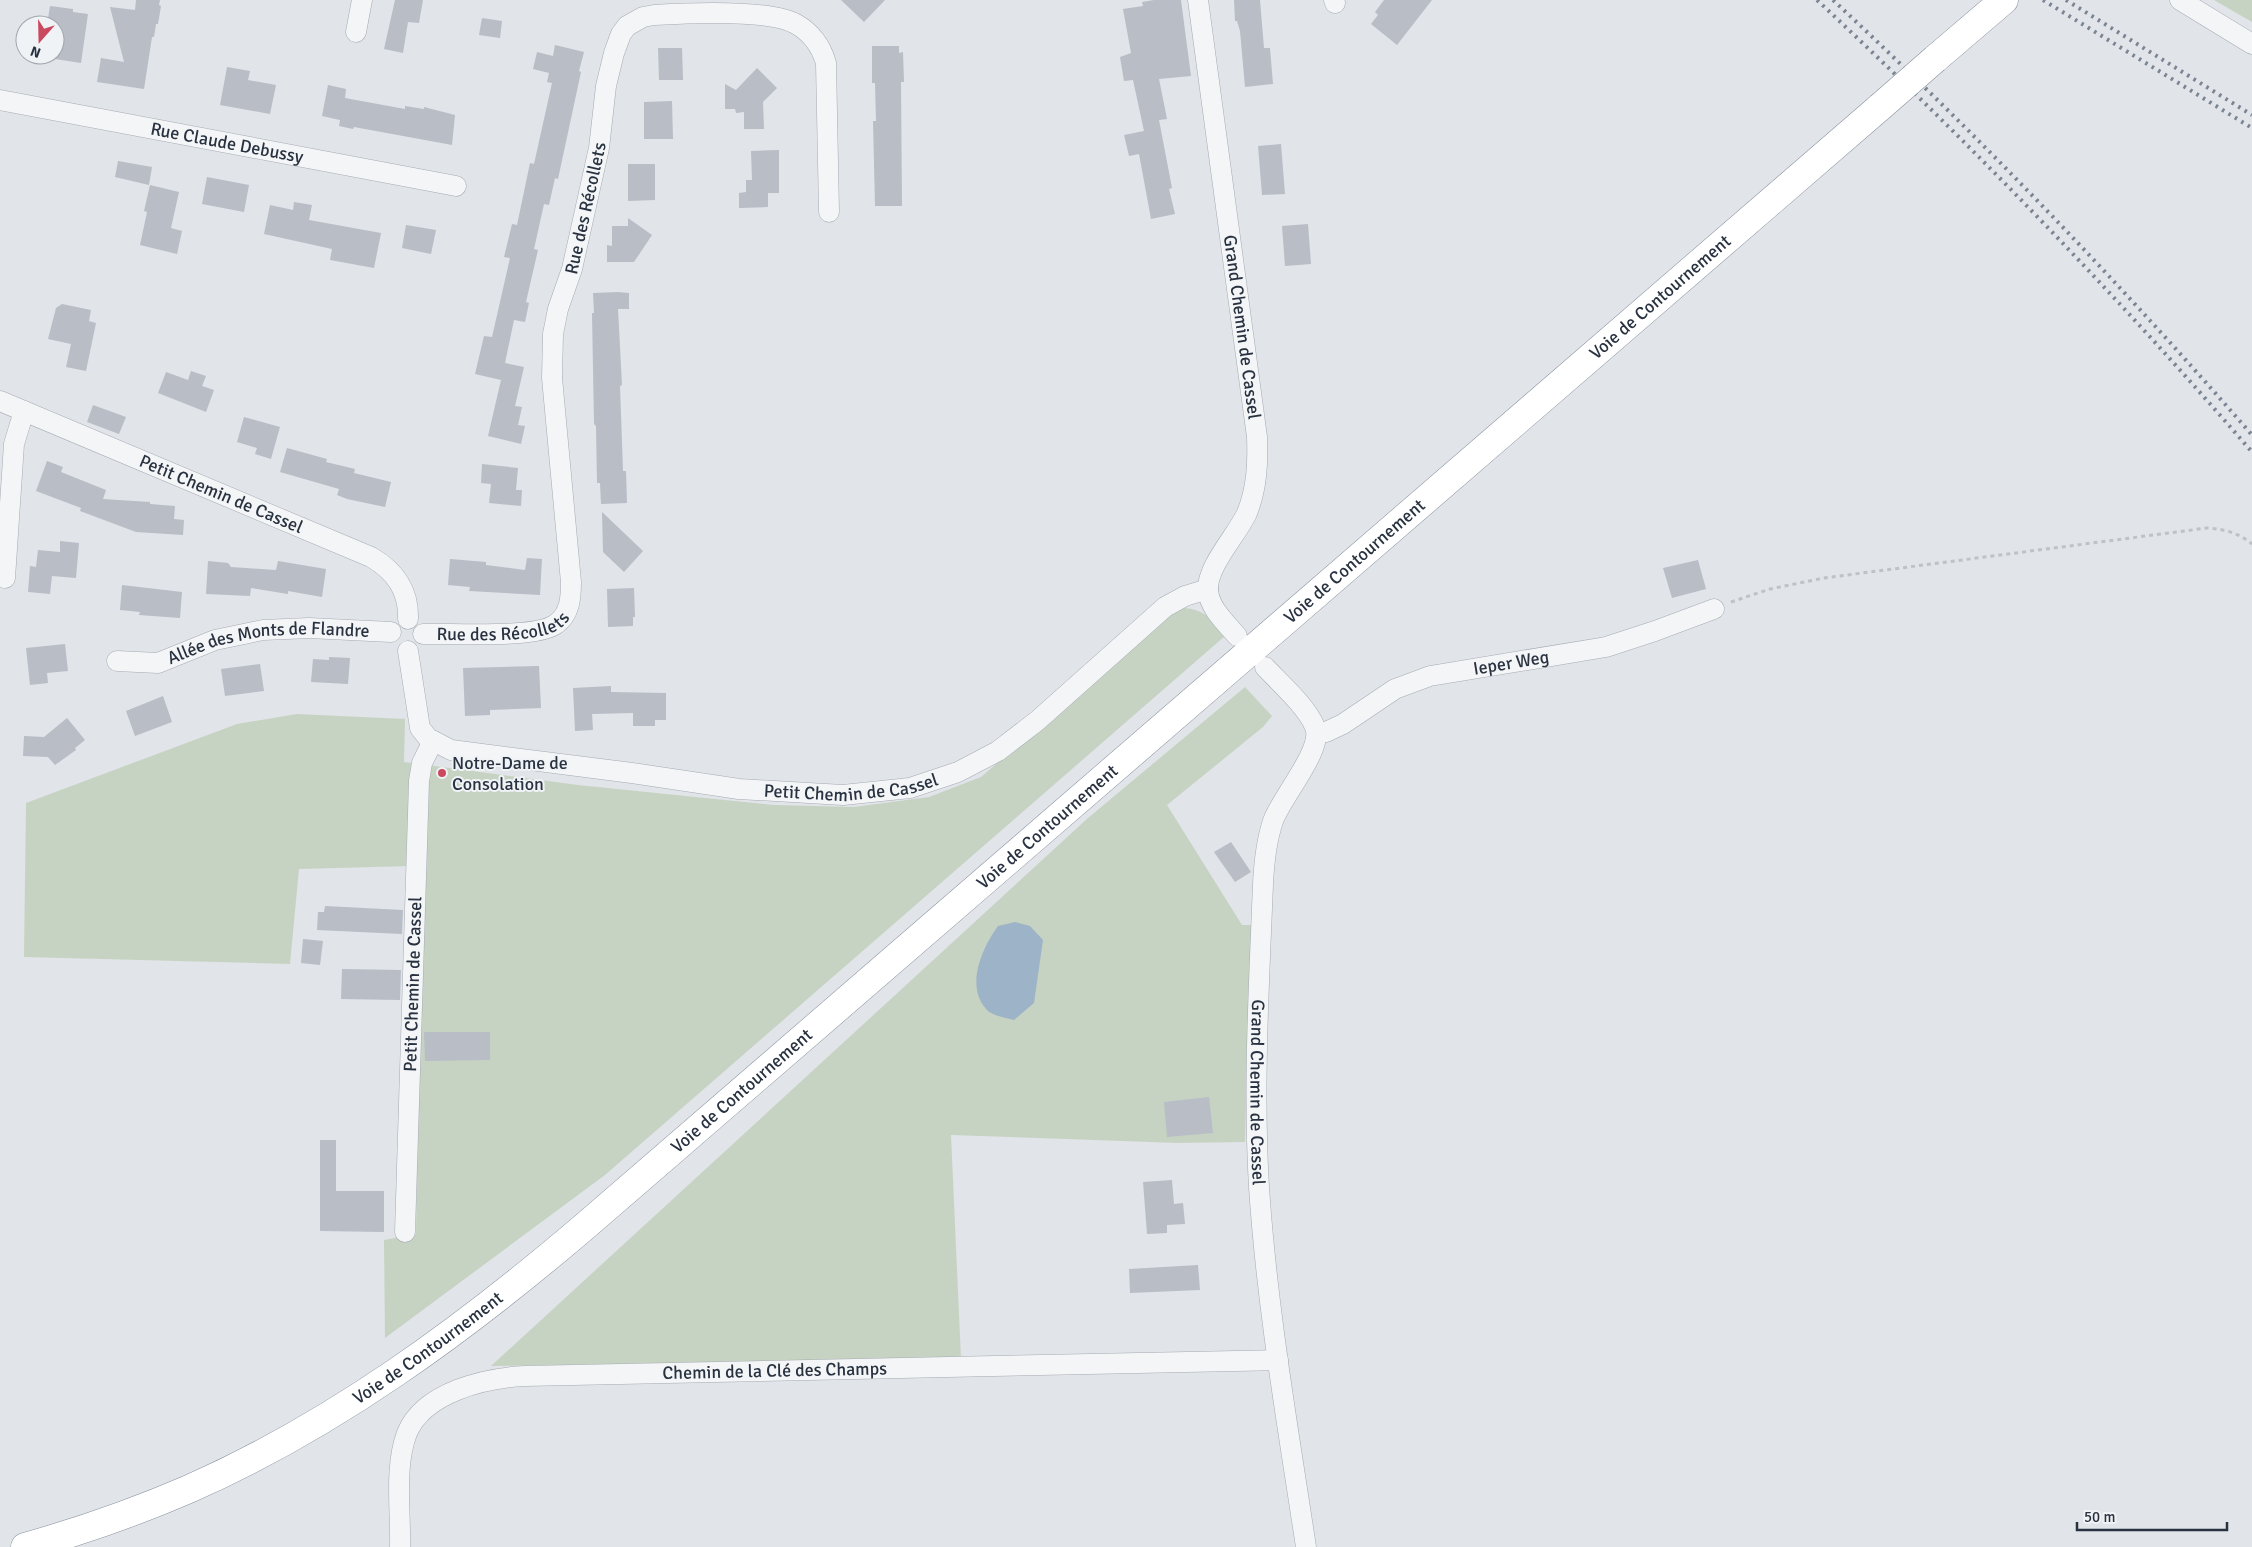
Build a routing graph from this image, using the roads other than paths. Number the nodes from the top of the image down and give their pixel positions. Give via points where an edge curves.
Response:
1 (362, 0) edge
2 (1198, 0) edge
3 (2004, 0) edge
4 (2180, 0) edge
5 (356, 32) dead end
6 (2252, 44) edge
7 (0, 100) edge
8 (456, 186) dead end
9 (829, 212) dead end
10 (0, 401) edge
11 (24, 411) junction
12 (4, 526) edge
13 (5, 578) dead end
14 (1208, 589) junction
15 (1714, 608) road end
16 (408, 619) junction
17 (391, 632) junction
18 (423, 634) junction
19 (1237, 636) dead end
20 (408, 651) junction
21 (117, 661) dead end
22 (1266, 668) dead end
23 (1317, 733) junction
24 (433, 742) junction
25 (406, 1232) dead end
26 (1278, 1360) junction
27 (25, 1547) edge
28 (400, 1547) edge
29 (1306, 1547) edge

1 - 5 street
2 - 14 street, Grand Chemin de Cassel via 1250,373 1258,453 1255,486 1247,511 1213,571
3 - 27 highway, Voie de Contournement, bridge via 584,1228 481,1311 360,1397 240,1465 131,1512
4 - 6 street
7 - 8 street, Rue Claude Debussy
9 - 18 street, Rue des Récollets via 826,63 820,46 809,34 786,20 731,14 654,15 627,26 617,43 611,64 600,148 553,334 552,378 571,582 570,603 556,624 536,632
10 - 11 street, Petit Chemin de Cassel
11 - 12 street via 14,444
11 - 16 street, Petit Chemin de Cassel via 371,557 389,570 403,587
12 - 13 street
14 - 19 street via 1213,607
14 - 24 street, Petit Chemin de Cassel via 1194,592 1165,607 998,751 950,775 910,788 843,794 739,789 456,752
15 - 23 street, Ieper Weg via 1606,647 1430,676 1395,689 1343,724
16 - 17 street via 397,622
16 - 18 street via 418,624
17 - 20 street via 394,644
17 - 21 street, Allée des Monts de Flandre via 309,628 263,630 215,640 158,663
18 - 20 street via 419,645
20 - 24 street, Petit Chemin de Cassel via 418,723
22 - 23 street via 1307,713
23 - 26 street, Grand Chemin de Cassel via 1314,751 1277,812 1268,839 1263,871 1257,1070 1258,1168
24 - 25 street, Petit Chemin de Cassel via 422,763 419,781
26 - 28 street, Chemin de la Clé des Champs via 525,1376 481,1381 450,1393 427,1408 411,1425 401,1468
26 - 29 street, Grand Chemin de Cassel

